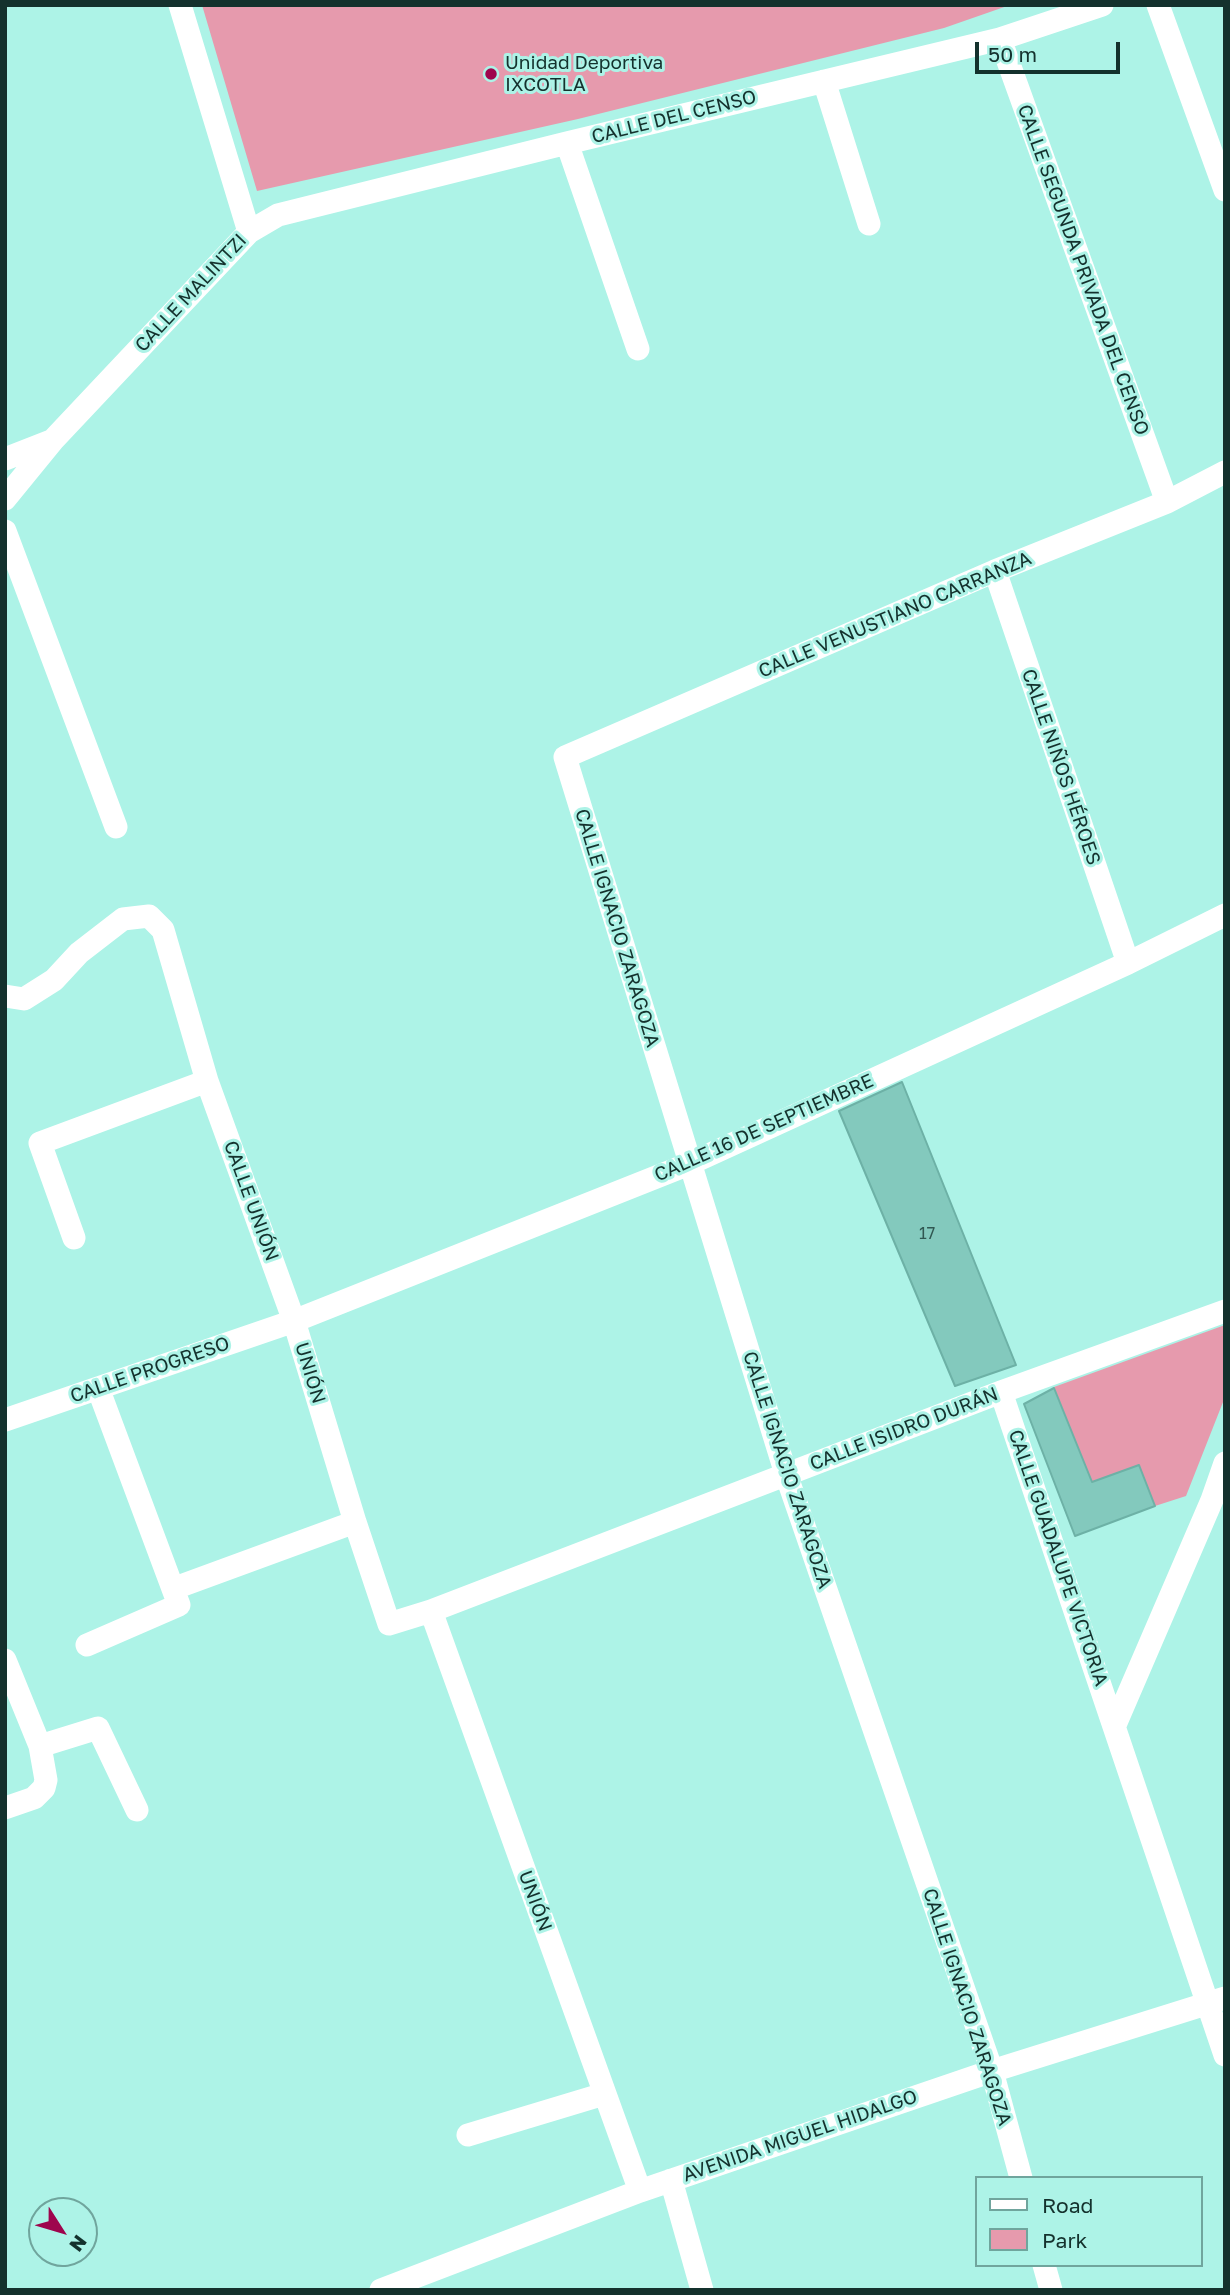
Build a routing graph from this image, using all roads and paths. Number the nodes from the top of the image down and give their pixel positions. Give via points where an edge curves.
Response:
1 (180, 5) edge
2 (1102, 5) edge
3 (1158, 5) edge
4 (1000, 39) junction
5 (824, 81) junction
6 (567, 143) junction
7 (1225, 191) edge
8 (869, 224) dead end
9 (249, 232) junction
10 (638, 349) dead end
11 (54, 439) junction
12 (5, 459) edge
13 (1225, 472) edge
14 (5, 499) edge
15 (1167, 502) junction
16 (5, 531) edge
17 (995, 570) junction
18 (565, 757) joint
19 (116, 827) dead end
20 (1225, 915) edge
21 (1128, 963) junction
22 (5, 996) edge
23 (208, 1081) junction
24 (689, 1164) junction
25 (74, 1238) dead end
26 (1225, 1311) edge
27 (294, 1321) junction
28 (98, 1388) junction
29 (1001, 1392) junction
30 (5, 1420) edge
31 (1225, 1463) edge
32 (786, 1474) junction
33 (1218, 1498) edge
34 (355, 1522) junction
35 (174, 1588) junction
36 (431, 1611) junction
37 (389, 1624) joint
38 (86, 1645) dead end
39 (5, 1660) edge
40 (1115, 1725) junction
41 (40, 1746) junction
42 (5, 1808) edge
43 (137, 1810) dead end
44 (1216, 2001) edge
45 (1225, 2055) edge
46 (992, 2071) junction
47 (604, 2094) junction
48 (468, 2135) dead end
49 (1020, 2176) edge
50 (671, 2180) junction
51 (640, 2191) junction
52 (1045, 2267) edge
53 (381, 2290) edge
54 (702, 2290) edge
55 (1051, 2290) edge

1 - 9 street, CALLE MALINTZI
2 - 4 street, CALLE DEL CENSO
3 - 7 street
4 - 5 street, CALLE DEL CENSO
4 - 15 street, CALLE SEGUNDA PRIVADA DEL CENSO
5 - 6 street, CALLE DEL CENSO
5 - 8 street
6 - 9 street, CALLE DEL CENSO via 278,215
6 - 10 street
9 - 11 street, CALLE MALINTZI
11 - 12 street
11 - 14 street, CALLE MALINTZI
13 - 15 street, CALLE VENUSTIANO CARRANZA
15 - 17 street, CALLE VENUSTIANO CARRANZA
16 - 19 street
17 - 18 street, CALLE VENUSTIANO CARRANZA
17 - 21 street, CALLE NIÑOS HÉROES
18 - 24 street, CALLE IGNACIO ZARAGOZA
20 - 21 street, CALLE 16 DE SEPTIEMBRE
21 - 24 street, CALLE 16 DE SEPTIEMBRE
22 - 23 street, CALLE UNIÓN via 24,999 54,980 79,953 123,919 149,916 163,930
23 - 25 street via 40,1143
23 - 27 street, CALLE UNIÓN
24 - 27 street, CALLE 16 DE SEPTIEMBRE
24 - 32 street, CALLE IGNACIO ZARAGOZA
26 - 29 street, CALLE ISIDRO DURÁN
27 - 28 street, CALLE PROGRESO
27 - 34 street, UNIÓN
28 - 30 street, CALLE PROGRESO
28 - 35 street
29 - 32 street, CALLE ISIDRO DURÁN
29 - 40 street, CALLE GUADALUPE VICTORIA
31 - 33 street, CALLE GUADALUPE VICTORIA
32 - 36 street, CALLE ISIDRO DURÁN
32 - 46 street, CALLE IGNACIO ZARAGOZA
33 - 40 street, CALLE GUADALUPE VICTORIA
34 - 35 street
34 - 37 street, UNIÓN
35 - 38 street via 179,1605
36 - 37 street, CALLE ISIDRO DURÁN
36 - 47 street, UNIÓN
39 - 41 street
40 - 44 street, CALLE GUADALUPE VICTORIA
41 - 42 street via 44,1788 34,1798
41 - 43 street via 98,1728
44 - 45 street, CALLE GUADALUPE VICTORIA
44 - 46 street, AVENIDA MIGUEL HIDALGO
46 - 49 street, CALLE IGNACIO ZARAGOZA
46 - 50 street, AVENIDA MIGUEL HIDALGO
47 - 48 street
47 - 51 street, UNIÓN
50 - 51 street, AVENIDA MIGUEL HIDALGO
50 - 54 street
51 - 53 street, AVENIDA MIGUEL HIDALGO
52 - 55 street

